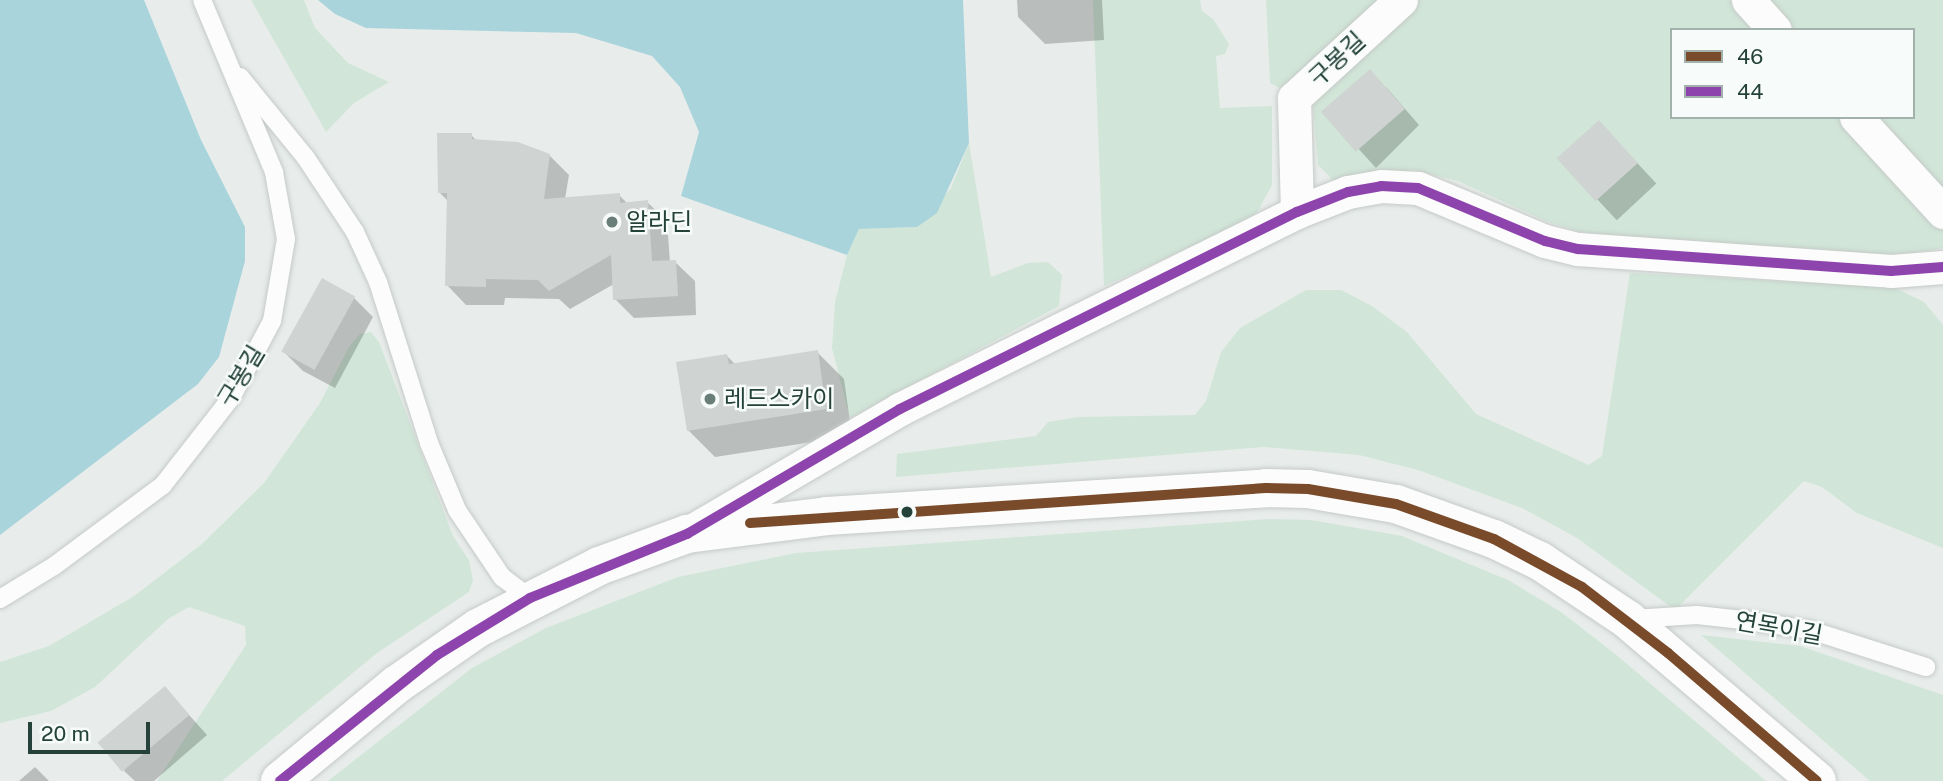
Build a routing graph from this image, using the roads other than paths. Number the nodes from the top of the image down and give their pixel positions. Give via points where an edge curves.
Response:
1 (202, 0) edge
2 (1401, 0) edge
3 (1748, 0) edge
4 (1773, 28) edge
5 (229, 63) junction
6 (1858, 119) edge
7 (1297, 212) junction
8 (1943, 212) edge
9 (1937, 277) edge
10 (687, 534) junction
11 (530, 598) junction
12 (0, 599) edge
13 (1628, 620) junction
14 (1926, 667) dead end
15 (280, 781) edge
16 (1817, 781) edge

1 - 5 lane, 구봉길
2 - 7 street, 구봉길 via 1294,98
3 - 4 street
5 - 11 lane, 구봉길 via 306,158 355,232 378,282 429,443 457,510 502,577
5 - 12 lane, 구봉길 via 274,173 286,239 272,321 231,398 163,485 54,566
6 - 8 street
7 - 9 street via 1348,191 1381,186 1418,188 1545,241 1577,249
7 - 10 street via 840,440
10 - 11 street
10 - 13 street via 827,516 1308,489 1396,504 1494,539 1540,561
11 - 15 street via 436,655
13 - 14 lane, 연목이길 via 1697,615 1810,630
13 - 16 street

